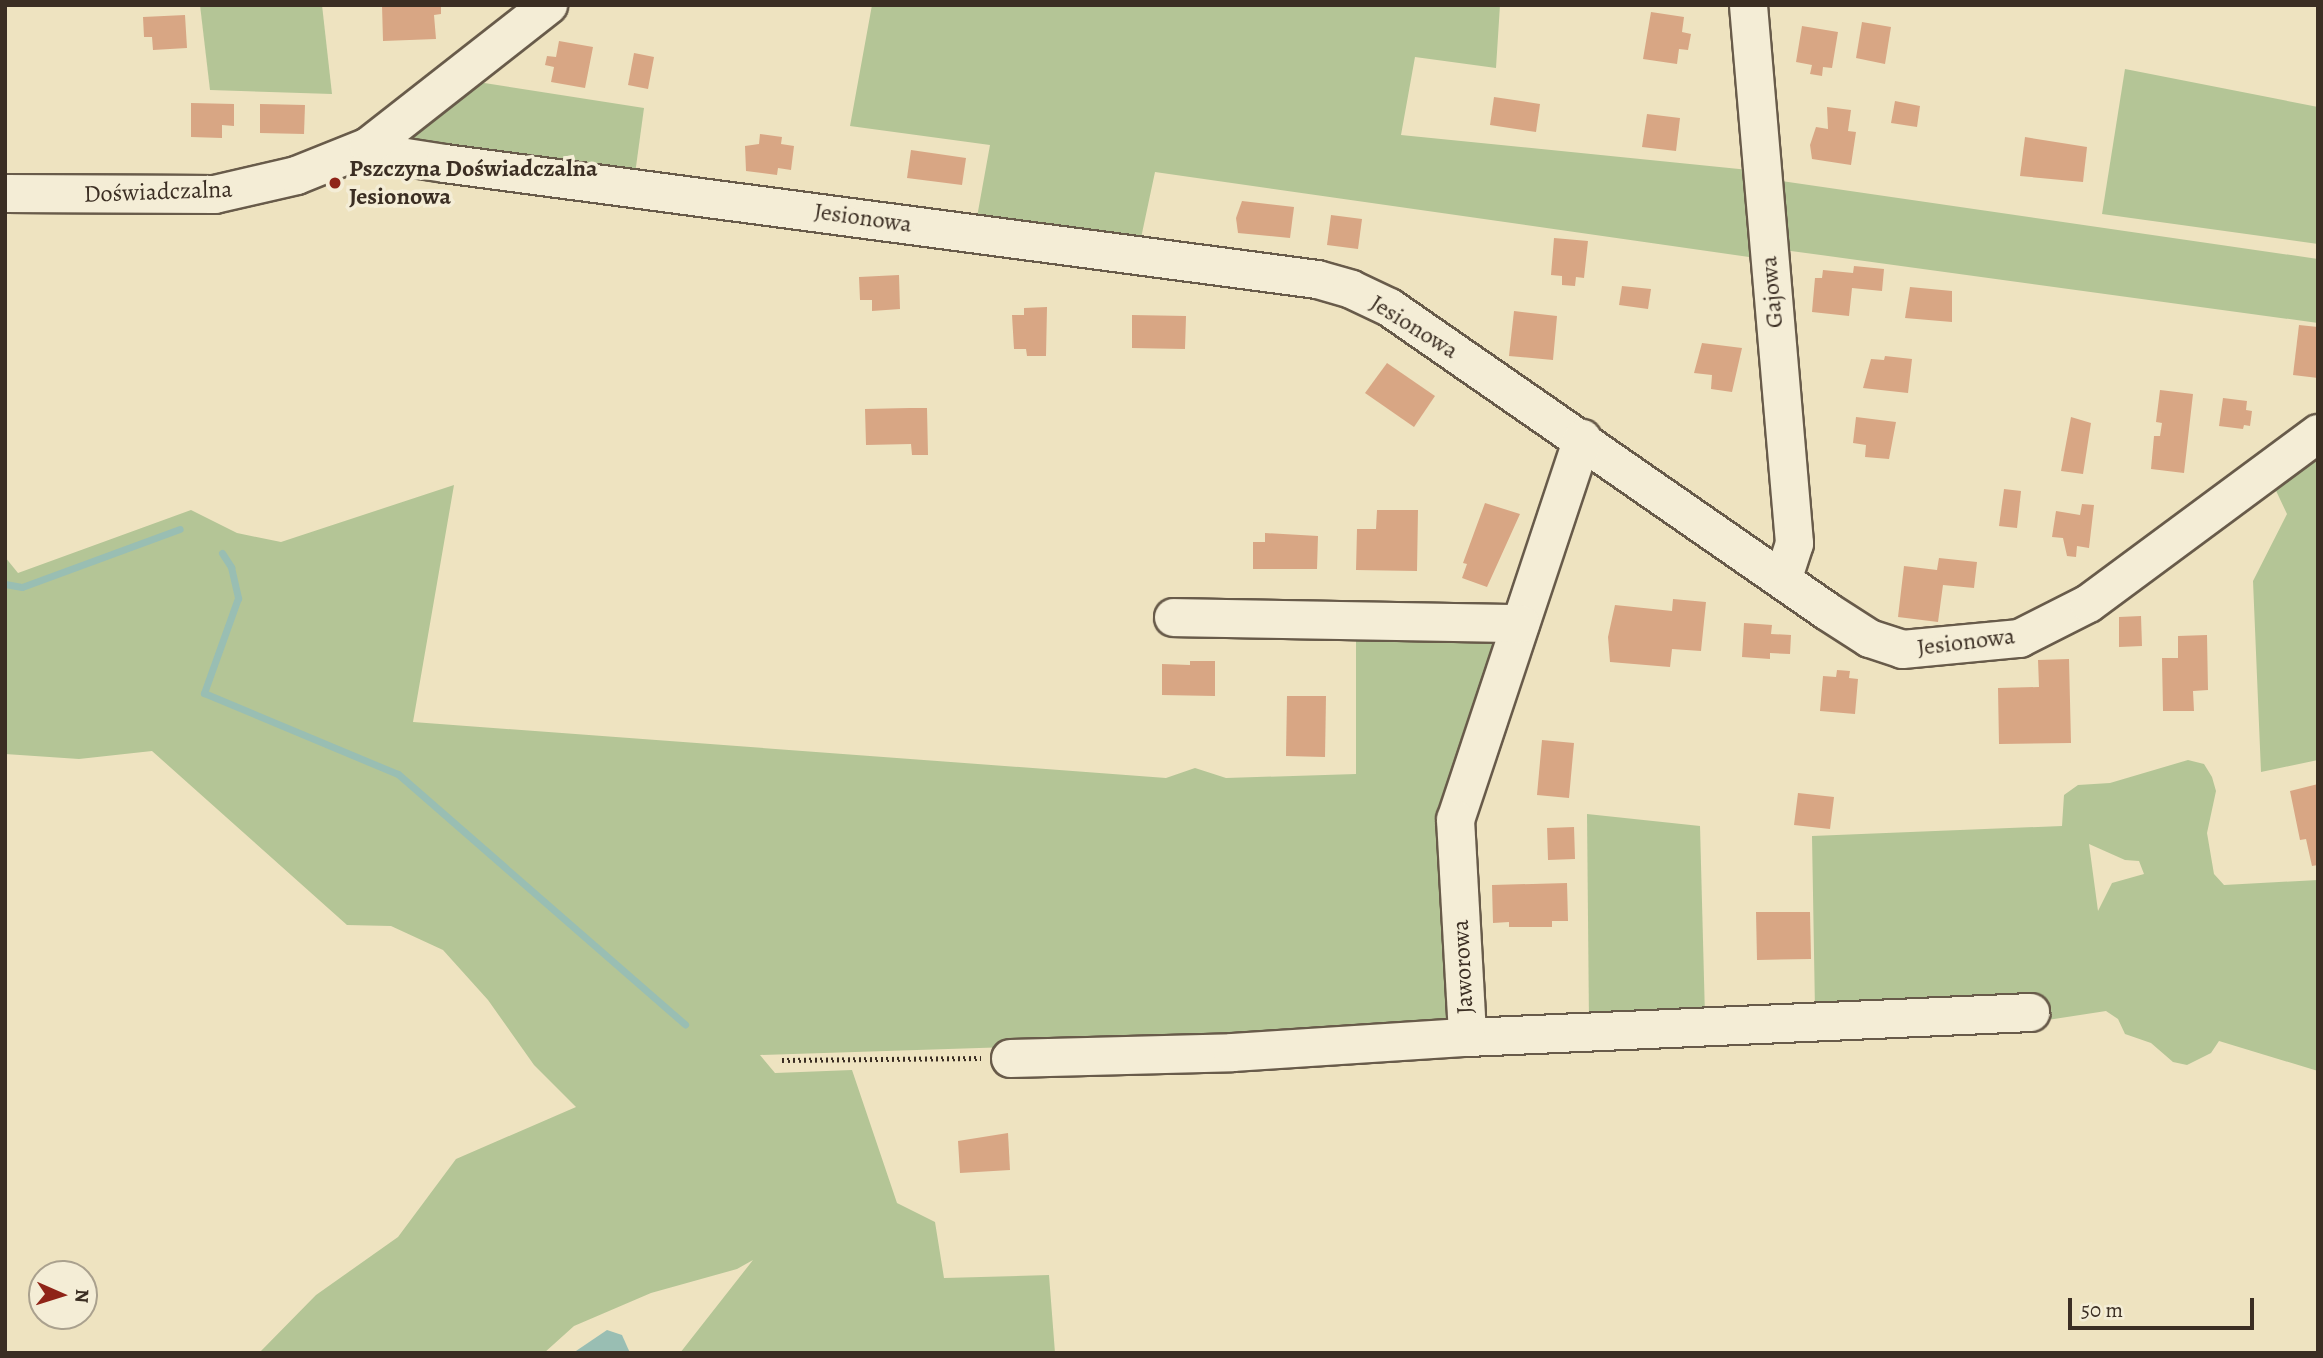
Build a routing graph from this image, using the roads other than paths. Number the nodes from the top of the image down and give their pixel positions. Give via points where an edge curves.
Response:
1 (548, 5) edge
2 (1748, 5) edge
3 (368, 146) junction
4 (5, 193) edge
5 (2318, 433) edge
6 (1582, 438) junction
7 (1783, 577) junction
8 (1173, 617) dead end
9 (1520, 623) junction
10 (2030, 1012) dead end
11 (1467, 1037) junction
12 (1010, 1058) road end

1 - 3 street, Doświadczalna
2 - 7 street, Gajowa via 1794,543
3 - 4 street, Doświadczalna via 270,183 214,194
3 - 6 street, Jesionowa via 393,156 1317,279 1389,307
5 - 7 street, Jesionowa via 2088,603 2019,638 1926,650 1886,645 1827,611
6 - 7 street, Jesionowa
6 - 9 street, Jaworowa
8 - 9 street
9 - 11 street, Jaworowa via 1455,819
10 - 11 street, Jaworowa
11 - 12 street via 1232,1052

